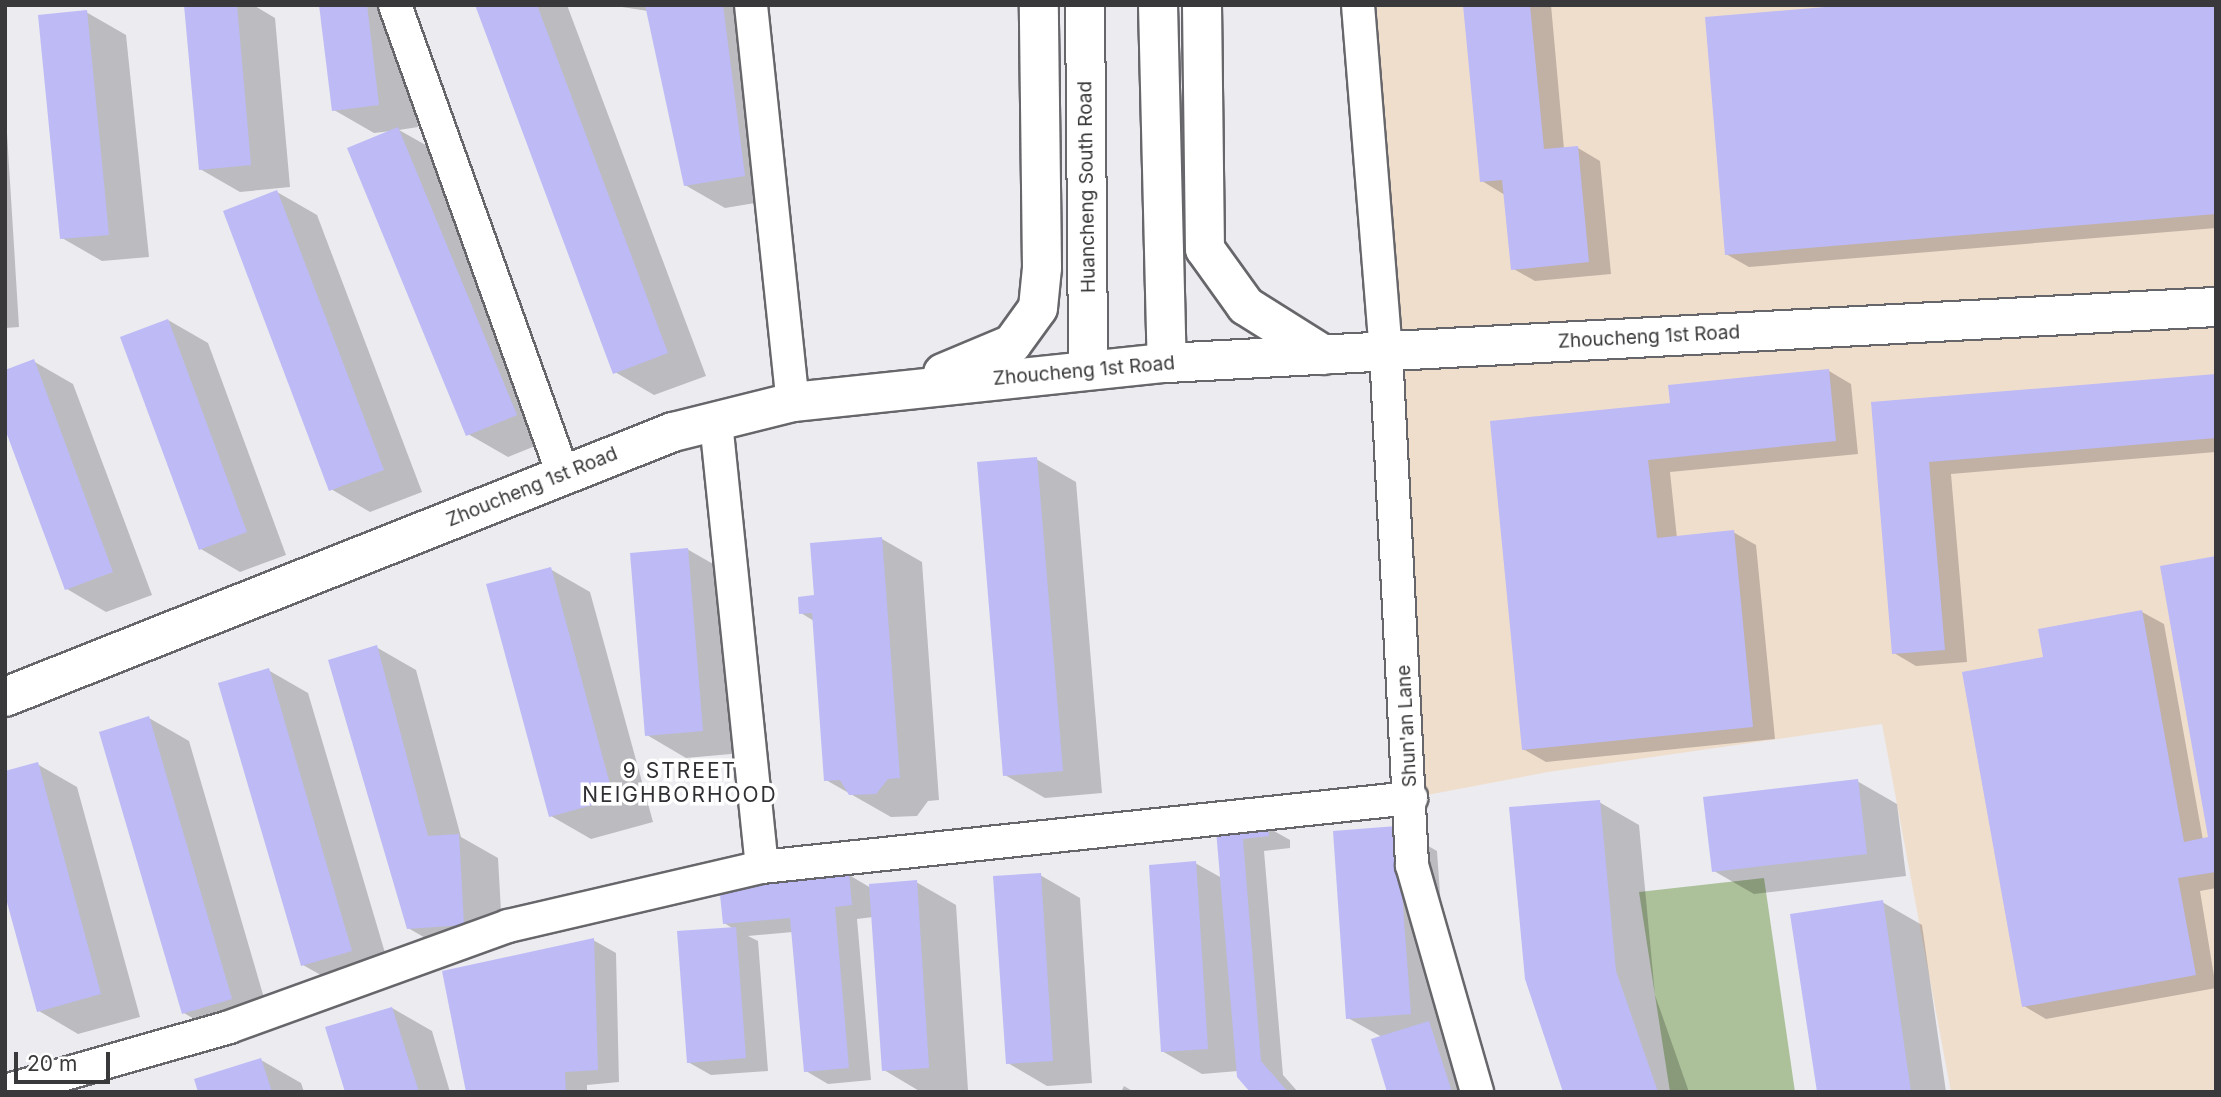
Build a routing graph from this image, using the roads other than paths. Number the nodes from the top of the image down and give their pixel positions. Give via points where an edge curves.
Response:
1 (395, 5) edge
2 (751, 5) edge
3 (1039, 5) edge
4 (1085, 5) edge
5 (1158, 5) edge
6 (1202, 5) edge
7 (1358, 5) edge
8 (2216, 307) edge
9 (1386, 351) junction
10 (1324, 355) junction
11 (1167, 363) junction
12 (1088, 369) junction
13 (902, 390) junction
14 (793, 402) junction
15 (716, 422) junction
16 (563, 473) junction
17 (5, 697) edge
18 (1411, 798) junction
19 (762, 867) junction
20 (5, 1091) edge
21 (1477, 1092) edge

1 - 16 street
2 - 14 street
3 - 13 street via 1042,268 1038,308 1012,344
4 - 12 street, Huancheng South Road
5 - 11 street
6 - 10 street via 1205,249 1246,306
7 - 9 street, Shun'an Lane
8 - 9 street, Zhoucheng 1st Road
9 - 10 street, Zhoucheng 1st Road
9 - 18 street, Shun'an Lane
10 - 11 street, Zhoucheng 1st Road
11 - 12 street, Zhoucheng 1st Road
12 - 13 street, Zhoucheng 1st Road
13 - 14 street, Zhoucheng 1st Road
14 - 15 street, Zhoucheng 1st Road
15 - 16 street, Zhoucheng 1st Road via 673,432
15 - 19 street
16 - 17 street, Zhoucheng 1st Road
18 - 19 street
18 - 21 street, Shun'an Lane via 1412,865
19 - 20 street via 508,926 229,1027

